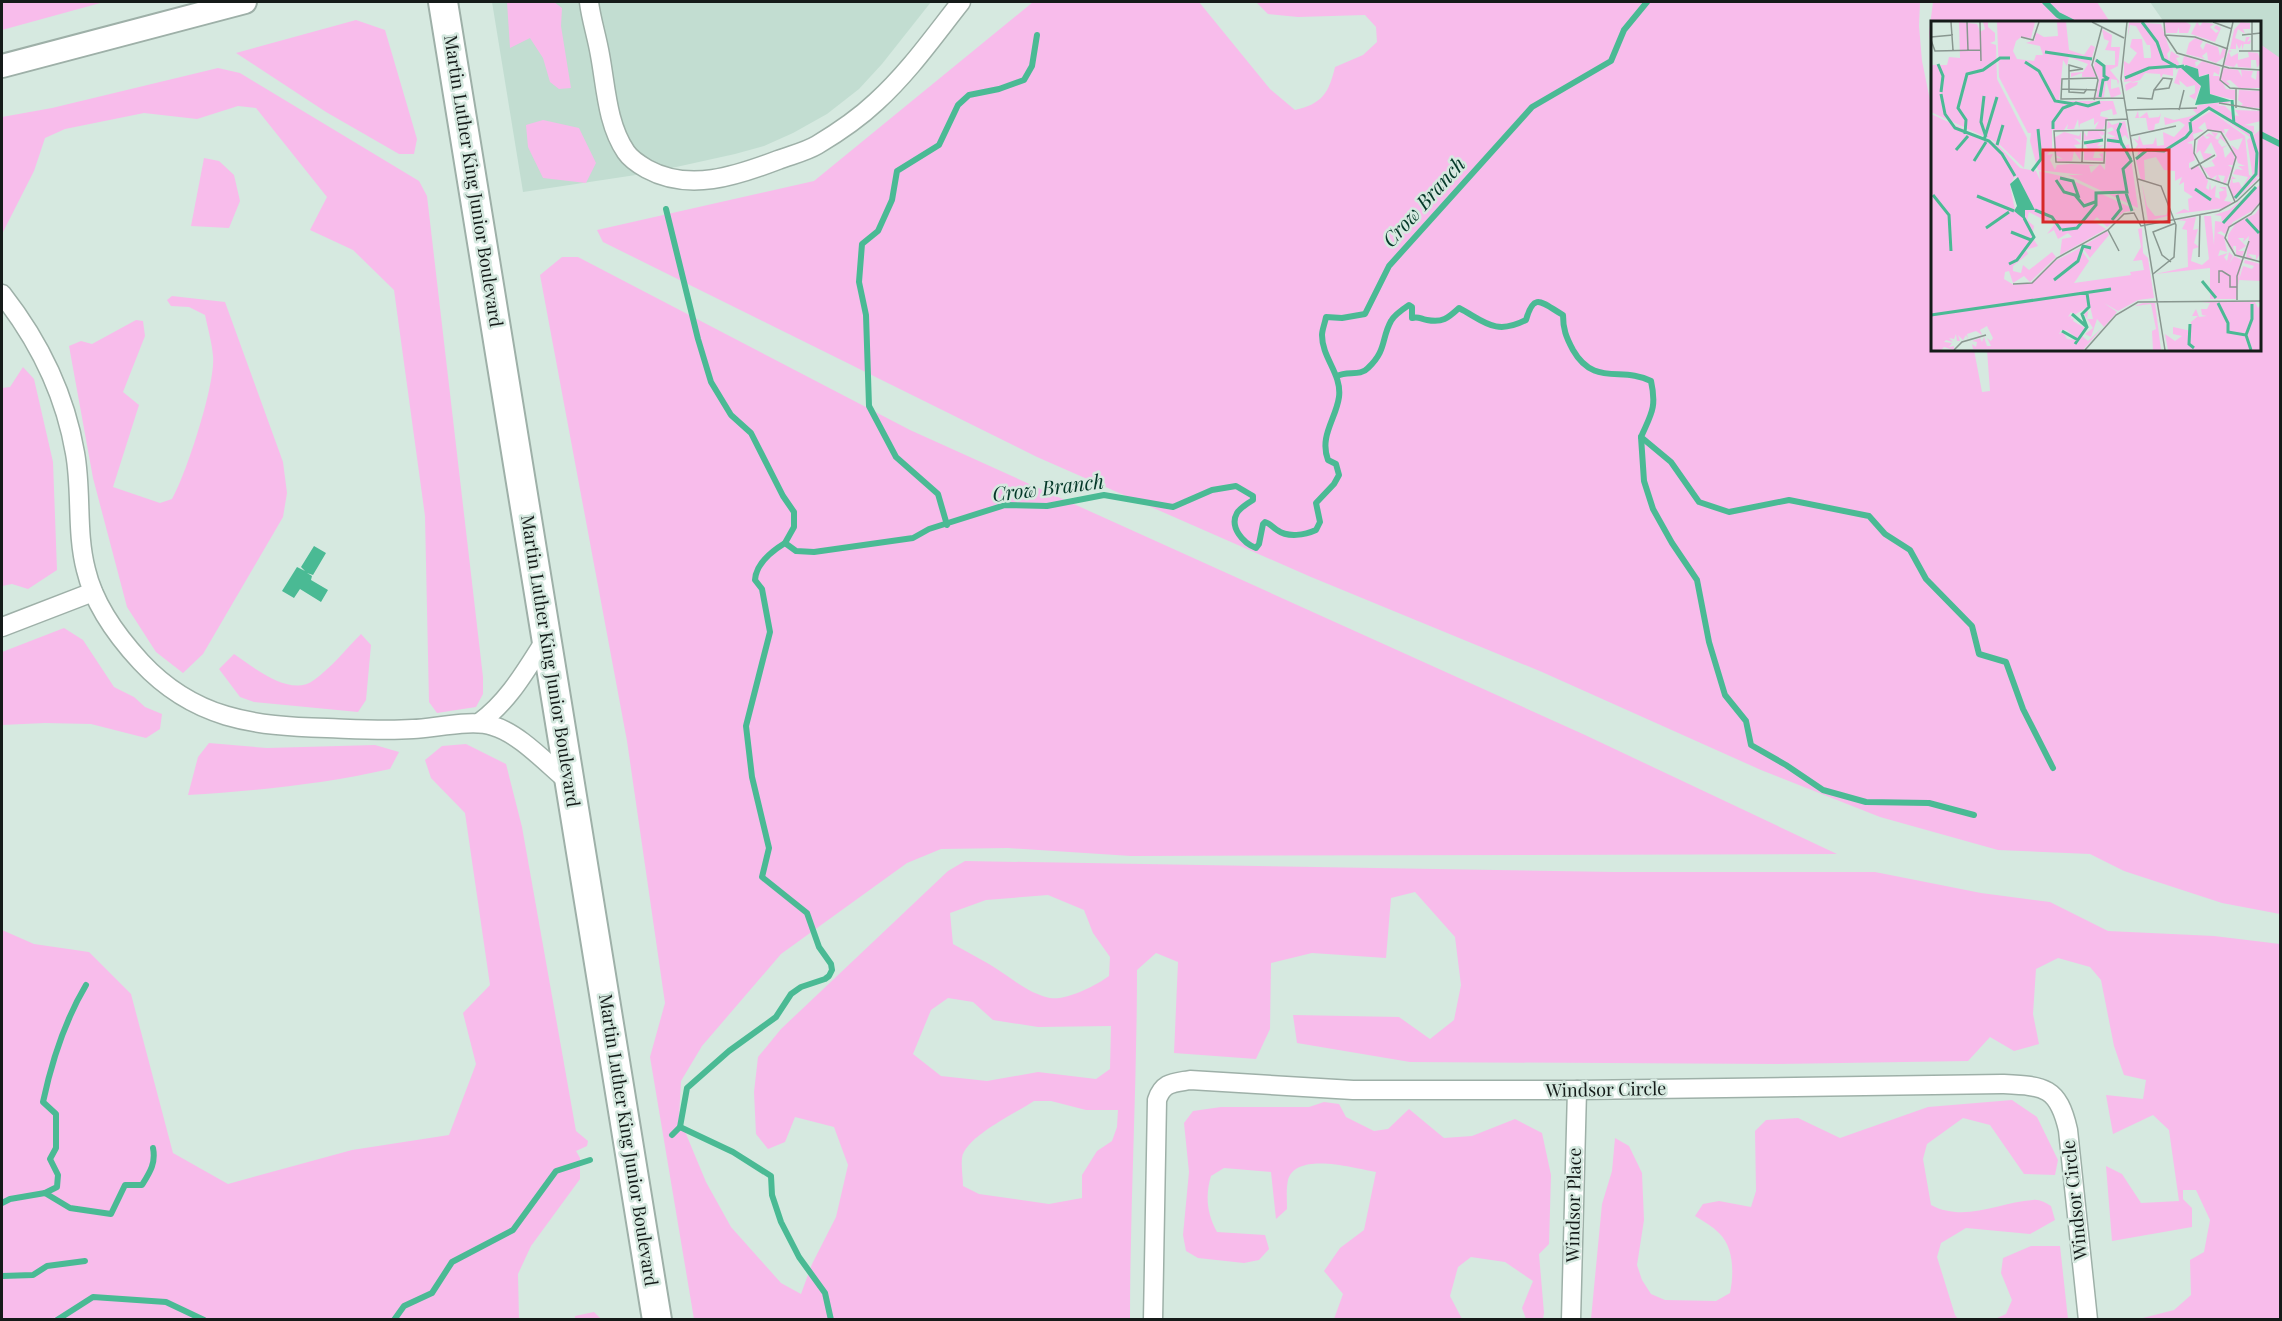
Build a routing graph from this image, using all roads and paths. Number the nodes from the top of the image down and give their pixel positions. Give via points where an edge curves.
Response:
1 (244, 2) edge
2 (443, 2) edge
3 (961, 2) edge
4 (588, 4) edge
5 (2, 66) edge
6 (2, 294) edge
7 (93, 592) junction
8 (2, 627) edge
9 (546, 639) junction
10 (479, 723) junction
11 (569, 782) junction
12 (1577, 1090) junction
13 (657, 1320) edge
14 (1153, 1320) edge
15 (1571, 1320) edge
16 (2088, 1320) edge

1 - 5 street
2 - 9 main road, Martin Luther King Junior Boulevard
3 - 4 street via 902,77 833,135 814,147 760,167 720,178 680,181 660,176 626,153 606,96
6 - 7 street via 35,342 65,413 75,454 85,569
7 - 8 street
7 - 10 street via 114,629 142,663 195,704 220,714 274,727 368,730
9 - 10 street via 510,695
9 - 11 main road, Martin Luther King Junior Boulevard
10 - 11 street via 495,726 518,739
11 - 13 main road, Martin Luther King Junior Boulevard
12 - 14 street, Windsor Circle via 1353,1090 1190,1080 1170,1083 1160,1090 1157,1100
12 - 15 street, Windsor Place
12 - 16 street, Windsor Circle via 2002,1084 2045,1090 2056,1097 2063,1109 2068,1130

